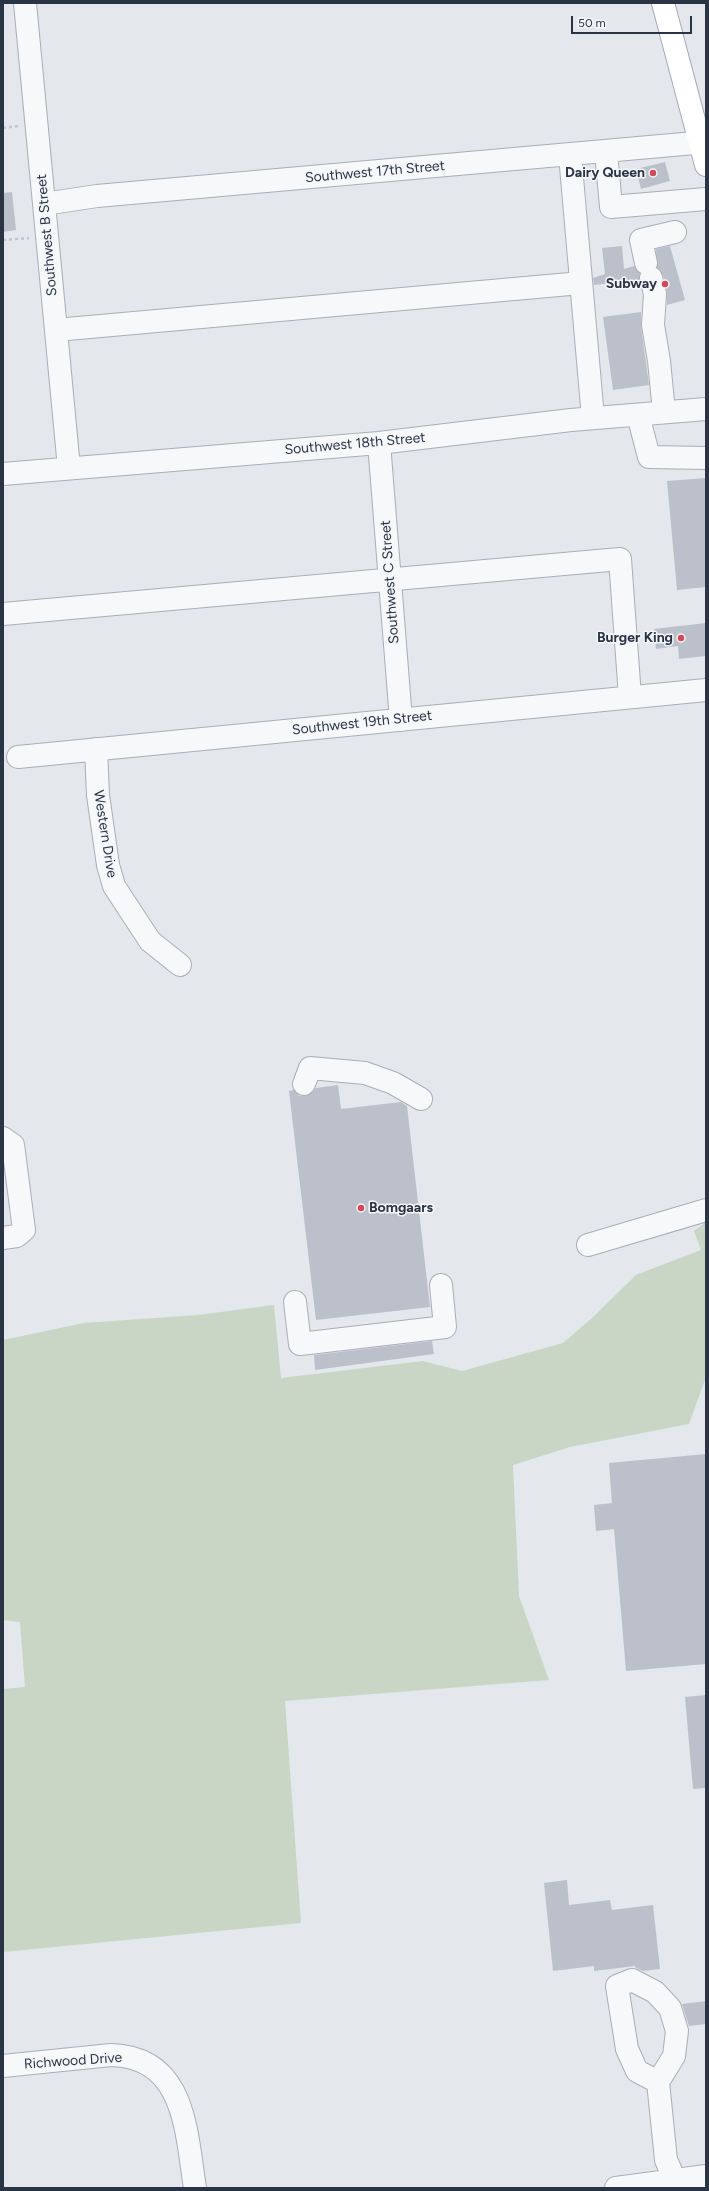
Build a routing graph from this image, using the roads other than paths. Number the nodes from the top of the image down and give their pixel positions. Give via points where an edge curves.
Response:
1 (25, 3) edge
2 (663, 3) edge
3 (703, 143) edge
4 (606, 152) junction
5 (570, 156) junction
6 (706, 165) edge
7 (706, 199) edge
8 (44, 204) junction
9 (675, 232) dead end
10 (581, 283) junction
11 (56, 330) junction
12 (706, 408) edge
13 (664, 412) junction
14 (638, 415) junction
15 (593, 418) junction
16 (379, 443) junction
17 (706, 458) edge
18 (69, 468) junction
19 (3, 474) edge
20 (390, 579) junction
21 (3, 614) edge
22 (706, 690) edge
23 (630, 697) junction
24 (401, 720) junction
25 (96, 749) junction
26 (18, 757) dead end
27 (180, 965) dead end
28 (304, 1084) dead end
29 (421, 1099) dead end
30 (3, 1138) edge
31 (706, 1210) edge
32 (3, 1238) edge
33 (588, 1245) dead end
34 (441, 1285) dead end
35 (295, 1302) dead end
36 (3, 2066) edge
37 (658, 2082) dead end
38 (689, 2181) edge
39 (195, 2188) edge
40 (616, 2188) edge

1 - 8 street, Southwest B Street
2 - 3 main road
3 - 4 street, Southwest 17th Street
3 - 6 main road
4 - 5 street, Southwest 17th Street
4 - 7 street via 611,206
5 - 8 street, Southwest 17th Street via 97,196
5 - 10 street
8 - 11 street, Southwest B Street
9 - 13 street via 641,240 655,294 653,325
10 - 11 street
10 - 15 street
11 - 18 street, Southwest B Street
12 - 13 street, Southwest 18th Street
13 - 14 street, Southwest 18th Street
14 - 15 street, Southwest 18th Street
14 - 17 street via 649,458
15 - 16 street, Southwest 18th Street
16 - 18 street, Southwest 18th Street
16 - 20 street, Southwest C Street
18 - 19 street, Southwest 18th Street
20 - 21 street
20 - 23 street via 620,559
20 - 24 street, Southwest C Street
22 - 23 street, Southwest 19th Street
23 - 24 street, Southwest 19th Street
24 - 25 street, Southwest 19th Street
25 - 26 street, Southwest 19th Street
25 - 27 street, Western Drive via 98,795 108,865 114,886 150,941
28 - 29 street via 310,1068 365,1072 393,1083
30 - 32 street via 13,1145 24,1230 17,1236
31 - 33 street
34 - 35 street via 445,1327 300,1344
36 - 39 street, Richwood Drive via 111,2055 125,2055 142,2061 169,2082 178,2099
37 - 38 street via 666,2160
38 - 40 street

